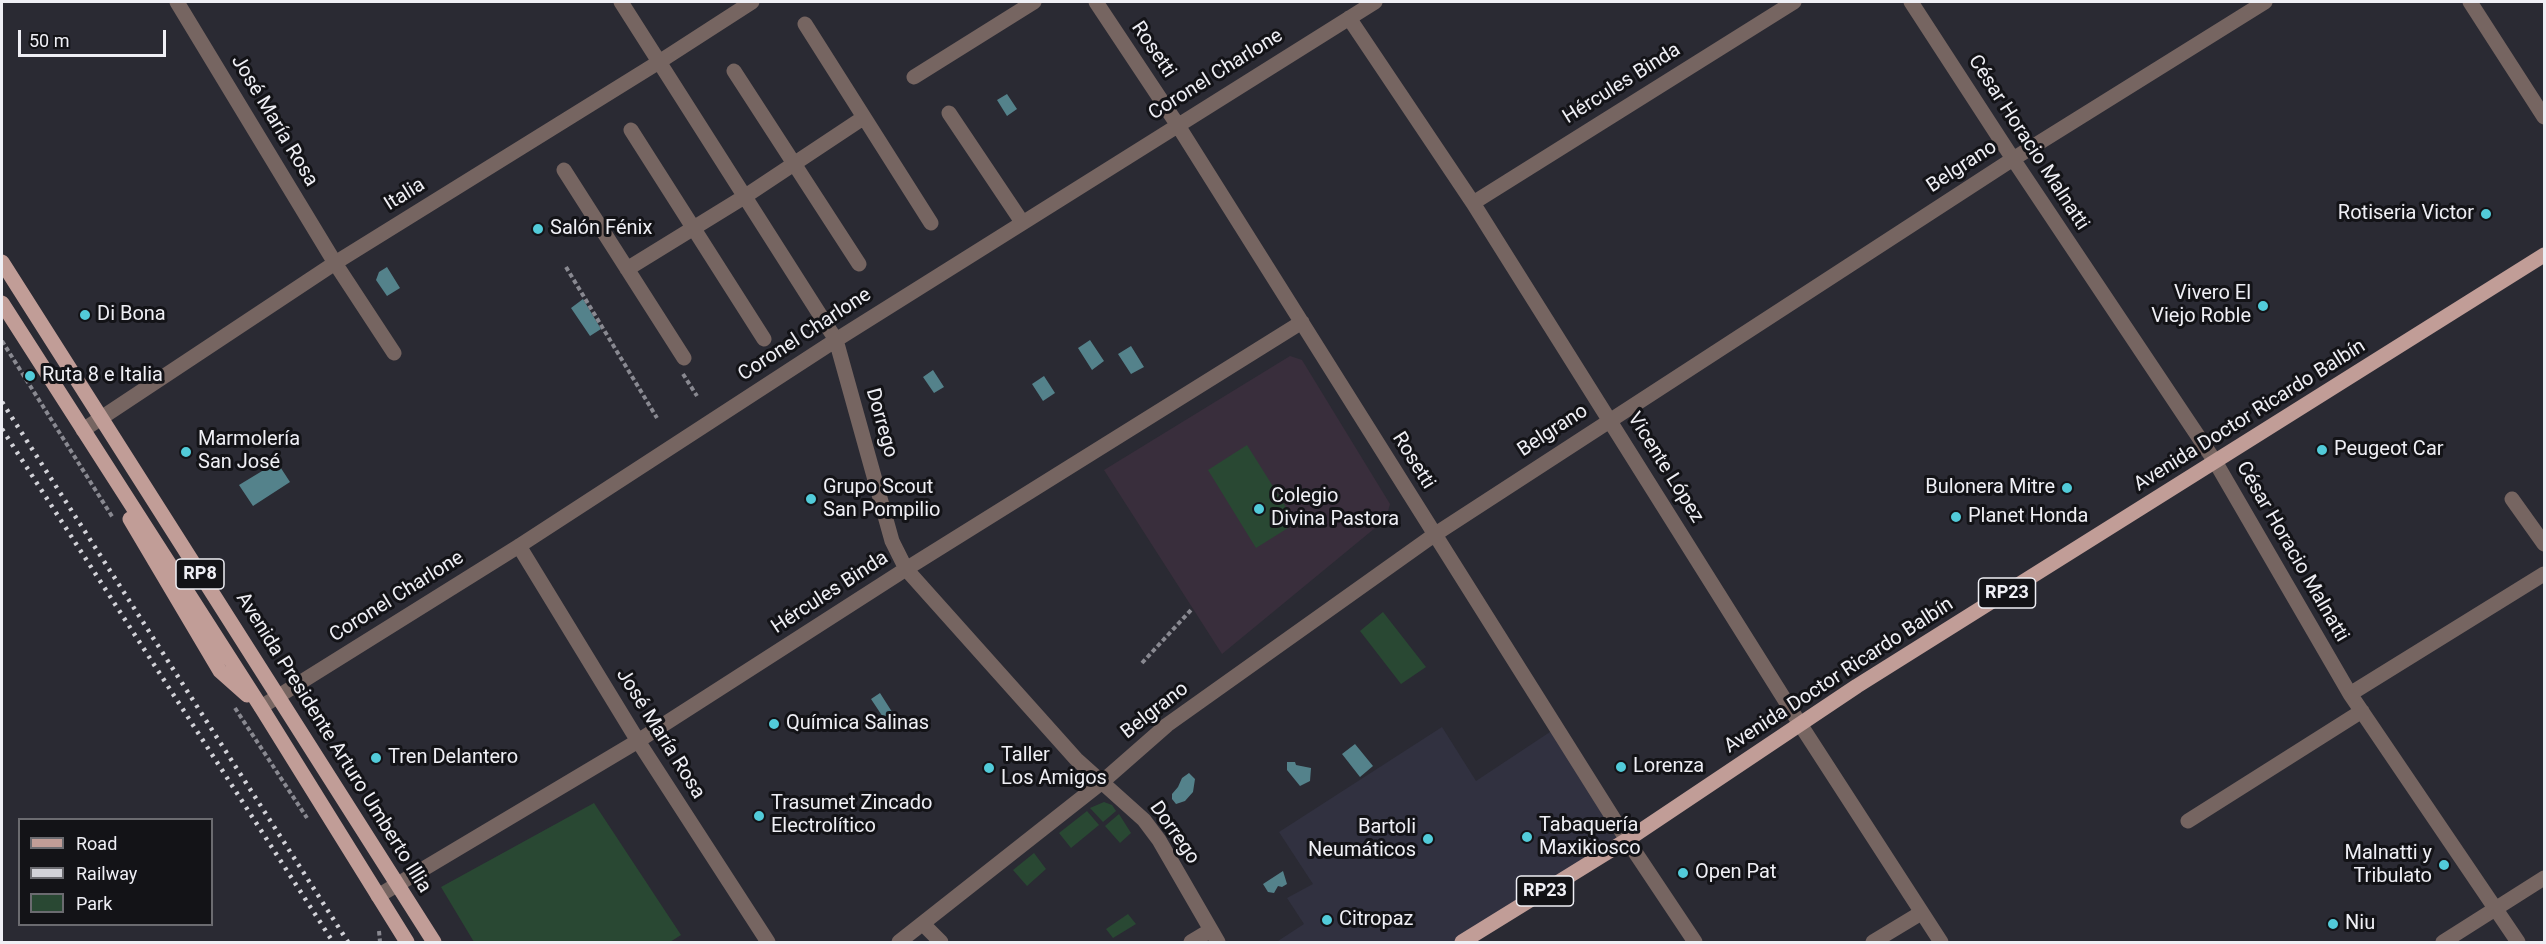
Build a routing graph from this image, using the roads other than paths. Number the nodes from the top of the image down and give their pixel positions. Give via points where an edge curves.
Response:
1 (177, 2) edge
2 (621, 2) edge
3 (752, 2) edge
4 (1034, 2) edge
5 (1096, 2) edge
6 (1374, 2) edge
7 (1794, 2) edge
8 (1911, 2) edge
9 (2265, 2) edge
10 (2470, 2) edge
11 (1349, 18) junction
12 (805, 24) dead end
13 (659, 62) junction
14 (734, 71) dead end
15 (914, 78) dead end
16 (949, 114) dead end
17 (2544, 117) edge
18 (863, 118) junction
19 (1177, 124) junction
20 (632, 130) dead end
21 (2013, 159) junction
22 (794, 163) junction
23 (564, 170) dead end
24 (744, 197) junction
25 (1473, 202) junction
26 (1022, 222) junction
27 (931, 223) dead end
28 (693, 230) junction
29 (2544, 255) edge
30 (2, 262) edge
31 (335, 263) junction
32 (859, 264) dead end
33 (627, 269) junction
34 (2, 303) edge
35 (1302, 322) junction
36 (764, 339) dead end
37 (836, 340) junction
38 (394, 353) dead end
39 (684, 358) dead end
40 (101, 418) junction
41 (1610, 419) junction
42 (83, 430) junction
43 (2216, 463) junction
44 (2512, 499) dead end
45 (1434, 535) junction
46 (2544, 544) edge
47 (519, 546) junction
48 (906, 569) junction
49 (2544, 574) edge
50 (2350, 694) junction
51 (278, 696) junction
52 (261, 707) junction
53 (2362, 711) junction
54 (1800, 724) junction
55 (638, 741) junction
56 (1102, 782) junction
57 (2188, 821) dead end
58 (1627, 840) junction
59 (2544, 878) edge
60 (399, 886) junction
61 (378, 896) junction
62 (2497, 908) junction
63 (1921, 913) junction
64 (923, 924) junction
65 (1215, 936) edge
66 (407, 942) edge
67 (434, 942) edge
68 (768, 942) edge
69 (899, 942) edge
70 (941, 942) edge
71 (1191, 942) edge
72 (1462, 942) edge
73 (1695, 942) edge
74 (1873, 942) edge
75 (1941, 942) edge
76 (2443, 942) edge
77 (2518, 942) edge

1 - 31 street, José María Rosa
2 - 13 street, Dorrego
3 - 13 street, Italia
4 - 15 street
5 - 19 street, Rosetti
6 - 11 street, Coronel Charlone
7 - 25 street, Hércules Binda
8 - 21 street, César Horacio Malnatti
9 - 21 street, Belgrano
10 - 17 street
11 - 19 street, Coronel Charlone
11 - 25 street, Vicente López
12 - 18 street
13 - 24 street, Dorrego
13 - 31 street, Italia
14 - 22 street
16 - 26 street
18 - 22 street
18 - 27 street
19 - 26 street, Coronel Charlone
19 - 35 street, Rosetti
20 - 28 street
21 - 41 street, Belgrano
21 - 43 street, César Horacio Malnatti
22 - 24 street
22 - 32 street
23 - 33 street
24 - 28 street
24 - 37 street, Dorrego
25 - 41 street, Vicente López
26 - 37 street, Coronel Charlone
28 - 33 street
28 - 36 street
29 - 43 main road, Avenida Doctor Ricardo Balbín / RP23
30 - 40 main road, Avenida Presidente Arturo Umberto Illia / RP8
31 - 38 street, José María Rosa
31 - 40 street, Italia
33 - 39 street
34 - 42 main road, RP8
35 - 45 street, Rosetti
35 - 48 street, Hércules Binda
37 - 47 street, Coronel Charlone
37 - 48 street, Dorrego via 892,541
40 - 42 street, Italia
40 - 51 main road, Avenida Presidente Arturo Umberto Illia / RP8
41 - 45 street, Belgrano
41 - 54 street, Vicente López
42 - 52 main road, RP8
43 - 50 street, César Horacio Malnatti
43 - 54 main road, Avenida Doctor Ricardo Balbín / RP23
44 - 46 street
45 - 56 street, Belgrano via 1167,725
45 - 58 street, Rosetti
47 - 51 street, Coronel Charlone
47 - 55 street, José María Rosa
48 - 55 street, Hércules Binda
48 - 56 street, Dorrego via 1076,759
49 - 50 street
50 - 53 street, César Horacio Malnatti
51 - 52 street, Coronel Charlone
51 - 60 main road, Avenida Presidente Arturo Umberto Illia / RP8
52 - 61 main road, RP8
53 - 57 street
53 - 62 street, César Horacio Malnatti
54 - 58 main road, Avenida Doctor Ricardo Balbín / RP23
54 - 63 street, Vicente López
55 - 60 street, Hércules Binda
55 - 68 street, José María Rosa
56 - 64 street, Belgrano
56 - 65 street, Dorrego via 1144,820 1159,840
58 - 72 main road, Avenida Doctor Ricardo Balbín / RP23
58 - 73 street, Rosetti
59 - 62 street
60 - 61 street, Hércules Binda
60 - 67 main road, Avenida Presidente Arturo Umberto Illia / RP8
61 - 66 main road, RP8
62 - 76 street
62 - 77 street, César Horacio Malnatti
63 - 74 street
63 - 75 street, Vicente López
64 - 69 street, Belgrano
64 - 70 street
65 - 71 street

